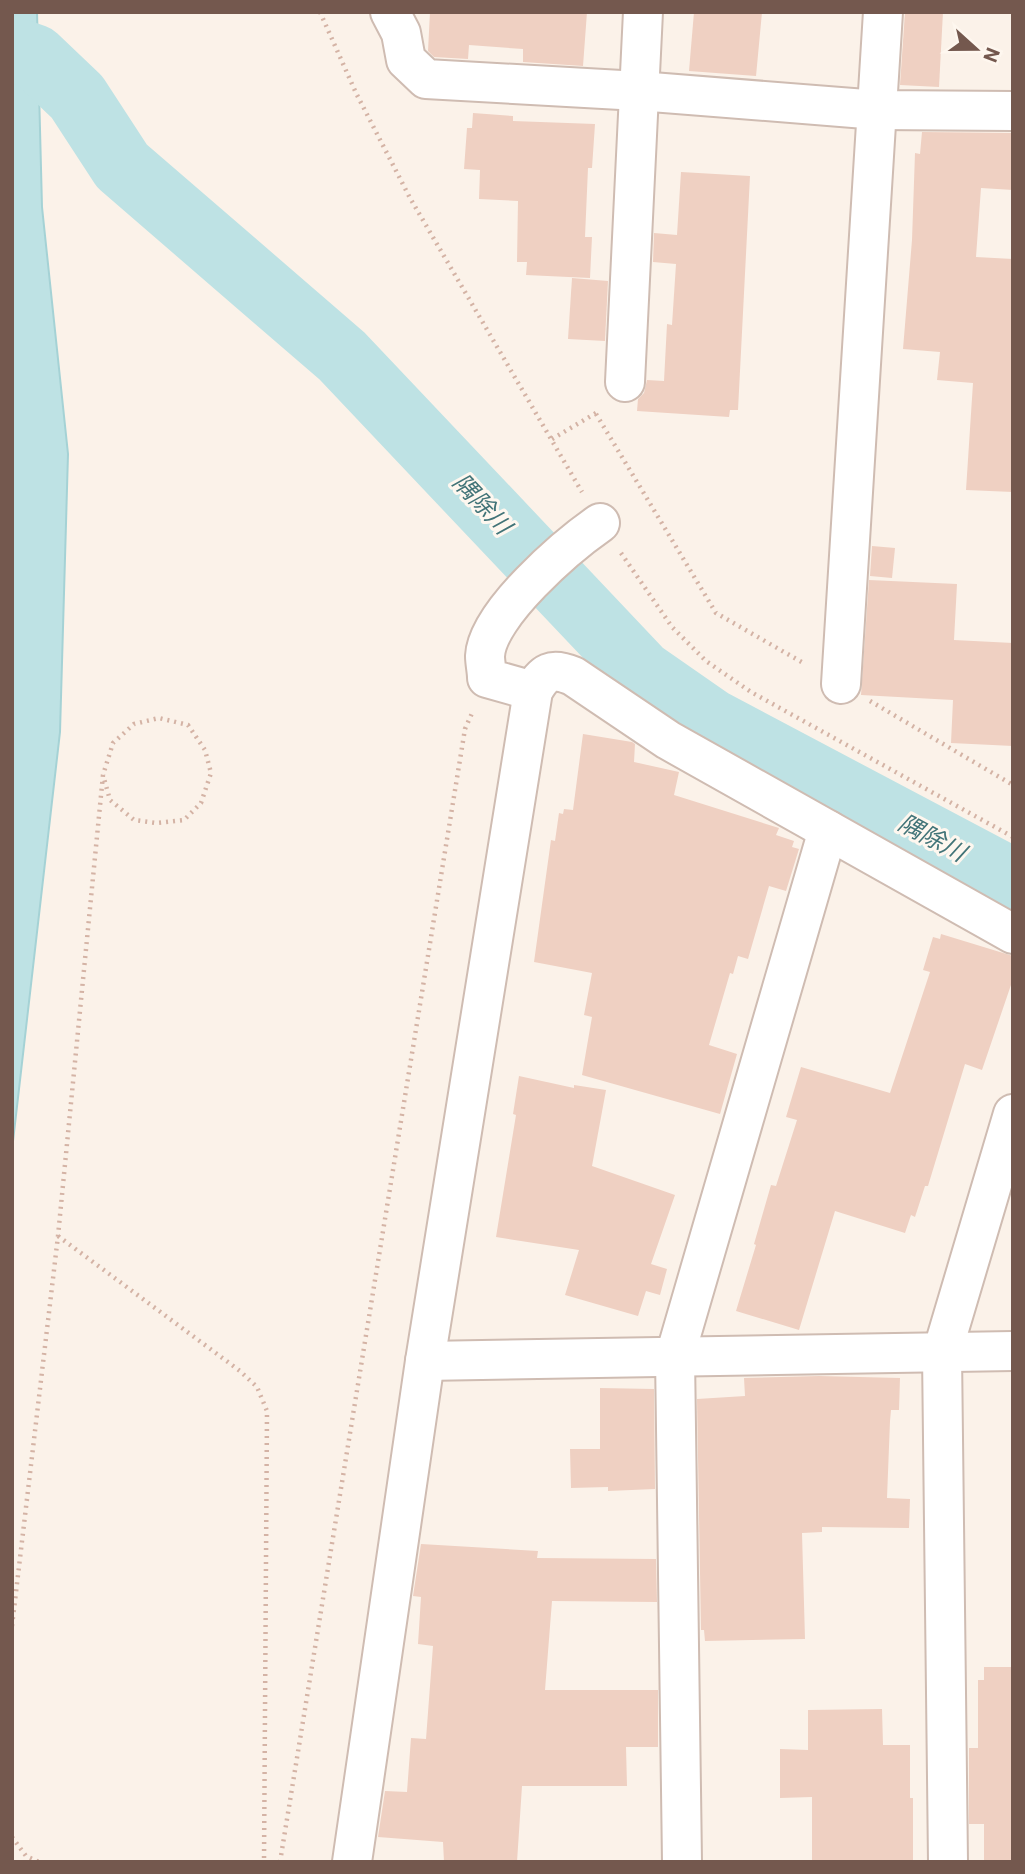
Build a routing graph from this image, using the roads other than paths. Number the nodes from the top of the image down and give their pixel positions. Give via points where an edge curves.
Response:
1 (643, 12) edge
2 (883, 12) edge
3 (400, 19) edge
4 (639, 91) junction
5 (878, 110) junction
6 (1013, 111) edge
7 (625, 382) dead end
8 (592, 528) road end
9 (841, 684) road end
10 (533, 691) junction
11 (828, 830) junction
12 (1013, 934) edge
13 (1013, 1114) edge
14 (1013, 1351) edge
15 (942, 1353) junction
16 (675, 1356) junction
17 (425, 1361) junction
18 (352, 1862) edge
19 (682, 1862) edge
20 (948, 1862) edge

1 - 4 street
2 - 5 street
3 - 4 street via 406,60 426,79
4 - 5 street
4 - 7 street
5 - 6 street
5 - 9 street
8 - 10 street via 502,614 485,654 487,678
10 - 11 street via 549,672 572,676 668,740
10 - 17 street
11 - 12 street
11 - 16 street
13 - 15 street
14 - 15 street
15 - 16 street
15 - 20 street
16 - 17 street
16 - 19 street
17 - 18 street

